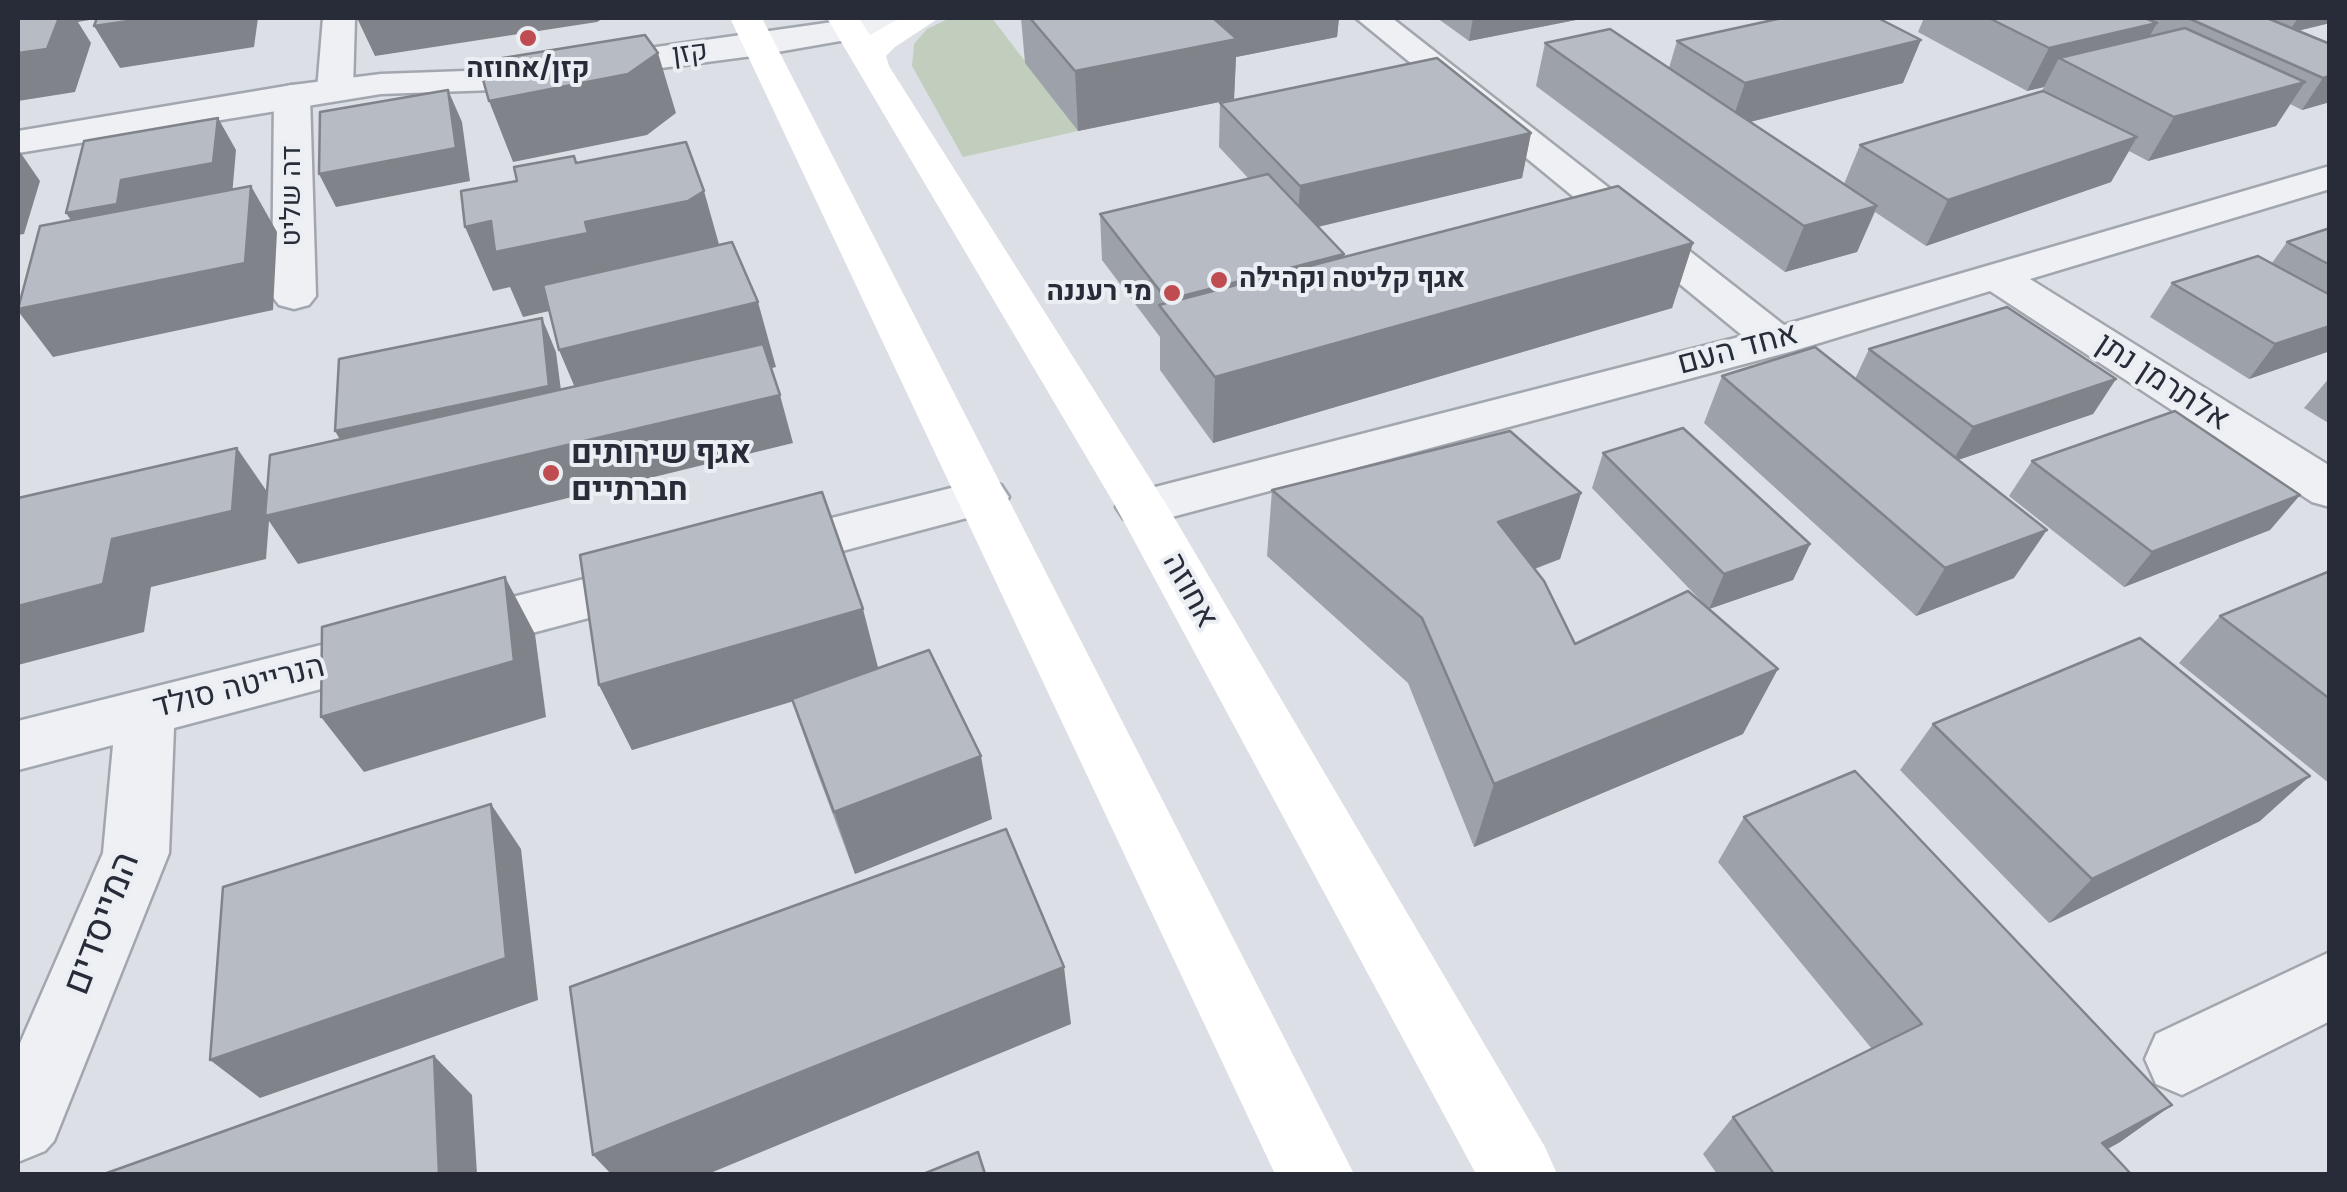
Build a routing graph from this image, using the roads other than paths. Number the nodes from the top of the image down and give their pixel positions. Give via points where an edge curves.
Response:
1 (339, 18) edge
2 (914, 18) edge
3 (923, 18) edge
4 (1372, 18) edge
5 (750, 25) edge
6 (856, 37) edge
7 (335, 90) junction
8 (292, 96) junction
9 (18, 142) edge
10 (2330, 176) edge
11 (1995, 276) junction
12 (294, 296) dead end
13 (1777, 341) junction
14 (2330, 490) edge
15 (983, 497) junction
16 (1142, 507) junction
17 (145, 712) junction
18 (18, 744) edge
19 (2330, 984) edge
20 (2182, 1059) dead end
21 (18, 1124) edge
22 (1315, 1174) edge
23 (1518, 1174) edge

1 - 7 street
2 - 6 street, קזן
3 - 6 main road via 868,54
4 - 13 street
5 - 6 street, קזן
5 - 7 street, קזן via 494,80
5 - 15 main road
6 - 16 main road, אחוזה
7 - 8 street, קזן
8 - 9 street, קזן
8 - 12 street, דה שליט
10 - 11 street, אחד העם
11 - 13 street, אחד העם
11 - 14 street, אלתרמן נתן
13 - 16 street, אחד העם
15 - 17 street, הנרייטה סולד
15 - 22 main road
16 - 23 main road, אחוזה
17 - 18 street, הנרייטה סולד
17 - 21 street, המייסדים via 136,852
19 - 20 street

